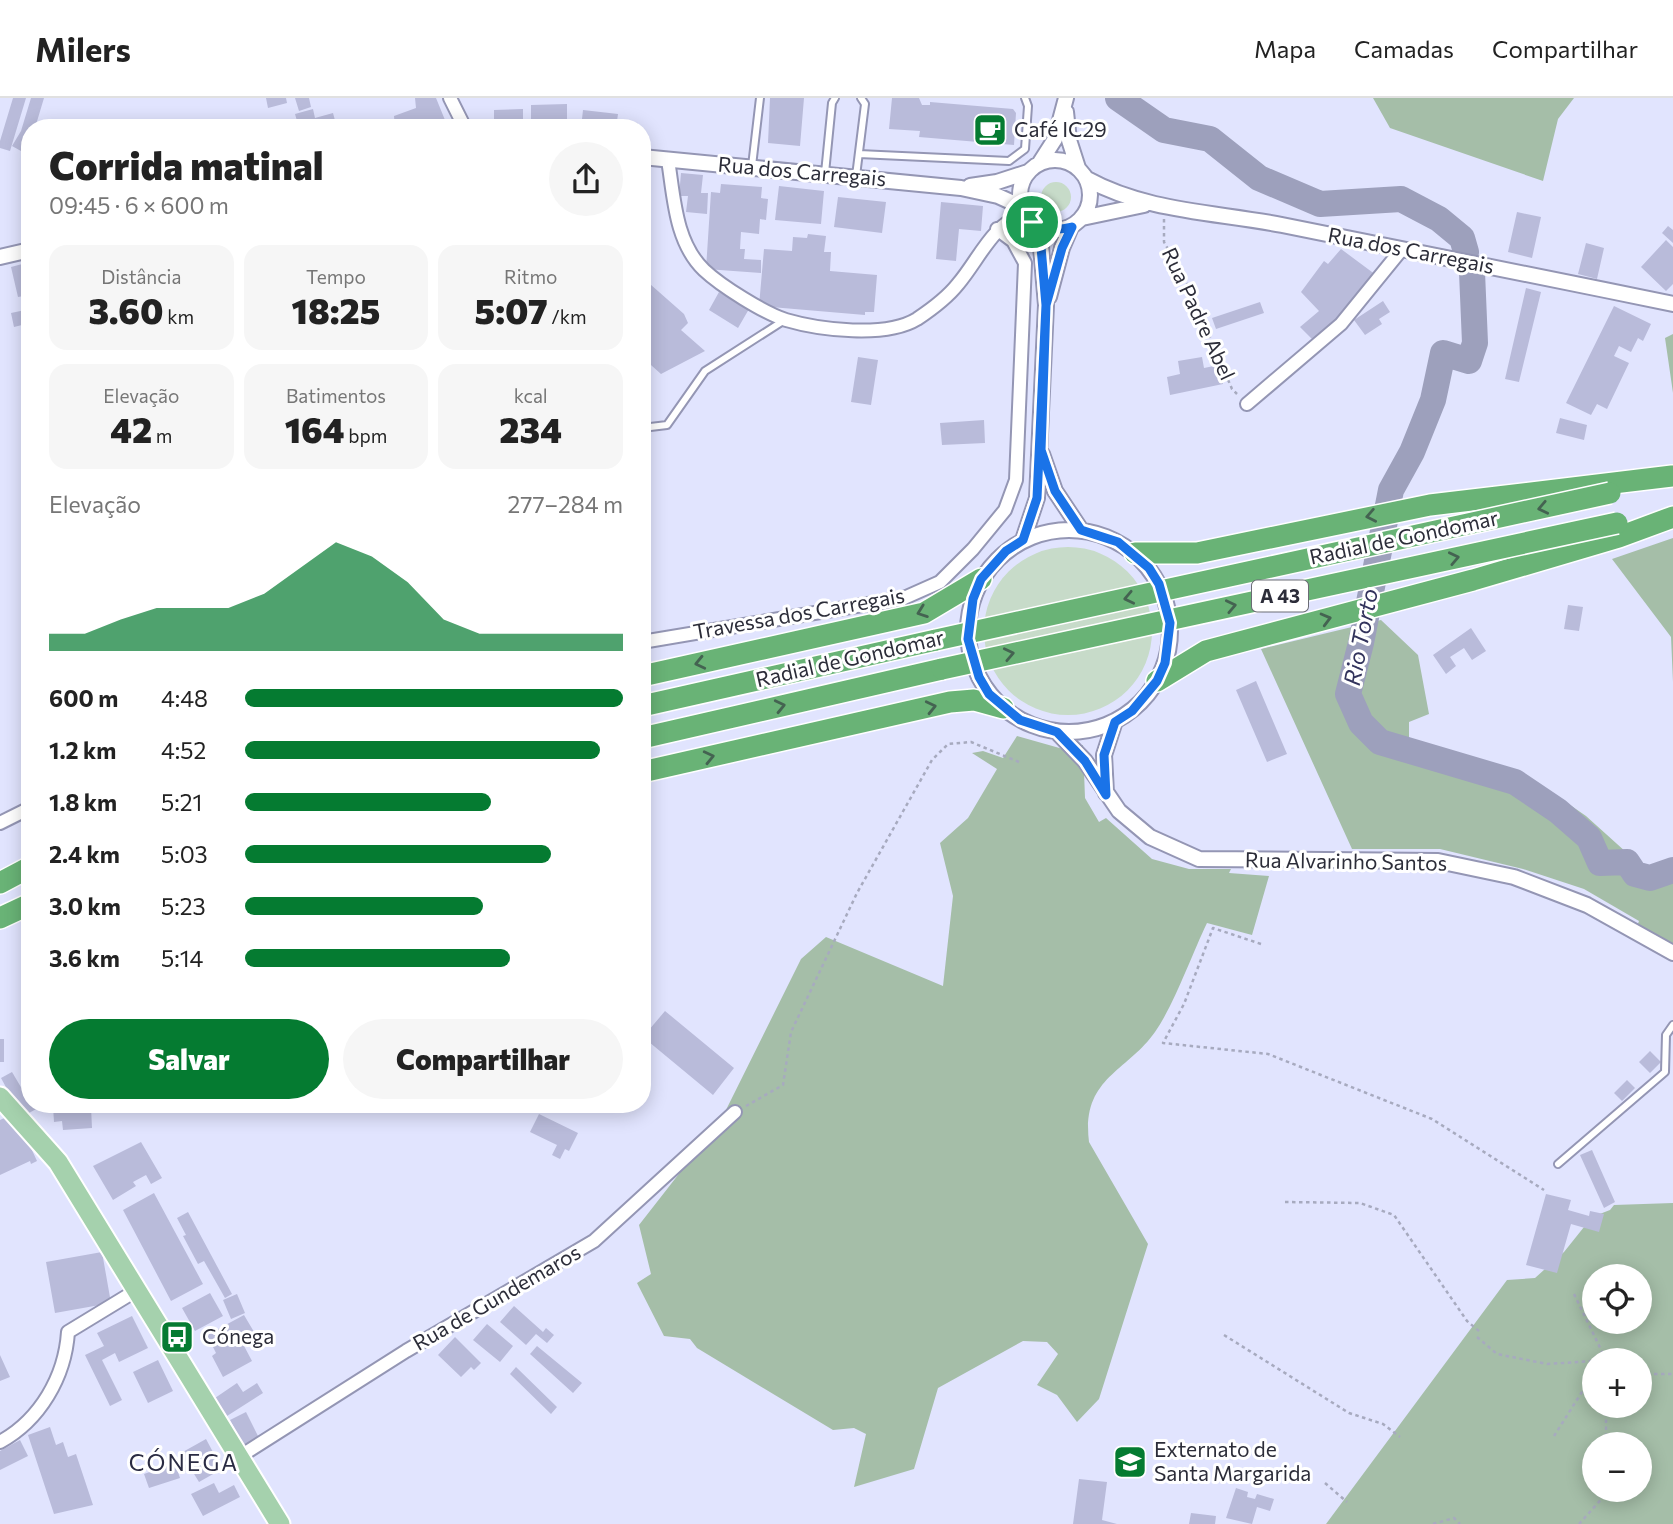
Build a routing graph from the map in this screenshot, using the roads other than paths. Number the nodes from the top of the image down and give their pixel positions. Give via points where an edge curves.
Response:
1 (450, 98) edge
2 (760, 98) edge
3 (835, 98) edge
4 (861, 98) edge
5 (1025, 98) edge
6 (1066, 102) edge
7 (460, 119) edge
8 (859, 154) junction
9 (651, 158) edge
10 (668, 160) junction
11 (752, 166) junction
12 (1034, 168) junction
13 (825, 173) junction
14 (1083, 174) junction
15 (856, 176) junction
16 (961, 188) junction
17 (1148, 204) junction
18 (1027, 214) junction
19 (1077, 223) junction
20 (997, 229) junction
21 (1402, 248) junction
22 (21, 252) edge
23 (2, 255) edge
24 (1673, 304) edge
25 (1046, 305) junction
26 (785, 320) junction
27 (1247, 404) road end
28 (651, 427) edge
29 (1041, 450) junction
30 (1672, 476) edge
31 (1609, 488) junction
32 (1673, 516) edge
33 (1081, 530) junction
34 (1618, 530) junction
35 (1023, 540) junction
36 (1135, 553) junction
37 (981, 579) junction
38 (651, 640) edge
39 (651, 674) edge
40 (1157, 681) junction
41 (651, 704) edge
42 (1003, 708) junction
43 (1115, 722) junction
44 (1057, 732) junction
45 (651, 736) edge
46 (651, 770) edge
47 (1106, 795) junction
48 (21, 812) edge
49 (0, 823) edge
50 (21, 872) edge
51 (0, 883) edge
52 (21, 908) edge
53 (0, 918) edge
54 (1673, 953) edge
55 (1673, 1025) edge
56 (6, 1108) edge
57 (735, 1112) road end
58 (1558, 1164) dead end
59 (137, 1290) junction
60 (0, 1442) edge
61 (239, 1457) junction
62 (281, 1524) edge

1 - 7 street
2 - 11 lane
3 - 13 lane
4 - 8 lane via 865,104
5 - 8 lane via 1025,149 1009,161
6 - 12 street via 1055,138
6 - 14 street via 1069,140
8 - 15 lane
9 - 10 street, Rua dos Carregais
10 - 11 street, Rua dos Carregais
10 - 26 street via 678,226 704,269
11 - 13 street, Rua dos Carregais
12 - 14 street via 1052,160 1066,162
12 - 16 street, Rua dos Carregais via 997,183
12 - 18 street via 1022,184
13 - 15 street, Rua dos Carregais
14 - 17 street, Rua dos Carregais via 1114,194
14 - 19 street via 1091,192 1089,206
15 - 16 street, Rua dos Carregais
16 - 18 street, Rua dos Carregais via 998,196
17 - 19 street, Rua dos Carregais
17 - 21 street, Rua dos Carregais
18 - 19 street via 1045,229 1058,231
18 - 20 street via 1009,219
18 - 25 street via 1041,247
19 - 25 street via 1062,248
20 - 26 street via 956,286 914,321 887,330 854,330
20 - 38 street, Travessa dos Carregais via 1013,241 1026,263 1016,480 1004,510 973,549 940,582 904,598
21 - 24 street, Rua dos Carregais
21 - 27 street, Rua Padre Abel via 1341,324
22 - 23 street
25 - 29 street
26 - 28 lane via 705,371 667,425
29 - 33 street via 1055,491
29 - 35 street via 1037,498
30 - 31 highway, Radial de Gondomar / A 43
31 -> 36 highway, A 43 via 1430,505 1197,553
31 -> 41 highway, Radial de Gondomar / A 43, bridge
32 - 34 highway, Radial de Gondomar / A 43
33 - 35 street via 1061,529
33 - 36 street via 1109,538
40 -> 34 highway, A 43 via 1206,651
45 -> 34 highway, Radial de Gondomar / A 43, bridge via 942,669
35 - 37 street via 1006,551
36 - 40 street via 1159,584 1170,623 1167,653
37 -> 39 highway via 924,613
37 - 42 street via 973,599 968,639 979,677
40 - 43 street via 1139,704
42 - 44 street via 1020,720
46 -> 42 highway via 950,702 974,700
43 - 44 street
43 - 47 street via 1104,755
44 - 47 street, Rua Alvarinho Santos via 1085,761
47 - 54 street, Rua Alvarinho Santos via 1150,837 1199,859 1438,861 1514,877 1587,905
48 - 49 street
50 - 51 highway
52 - 53 highway
55 - 58 lane via 1666,1035 1665,1072
56 - 59 main road via 58,1161
57 - 61 street, Rua de Gundemaros via 594,1241 406,1351
59 - 60 street via 68,1332 66,1354 43,1407
59 - 61 main road
61 - 62 main road

